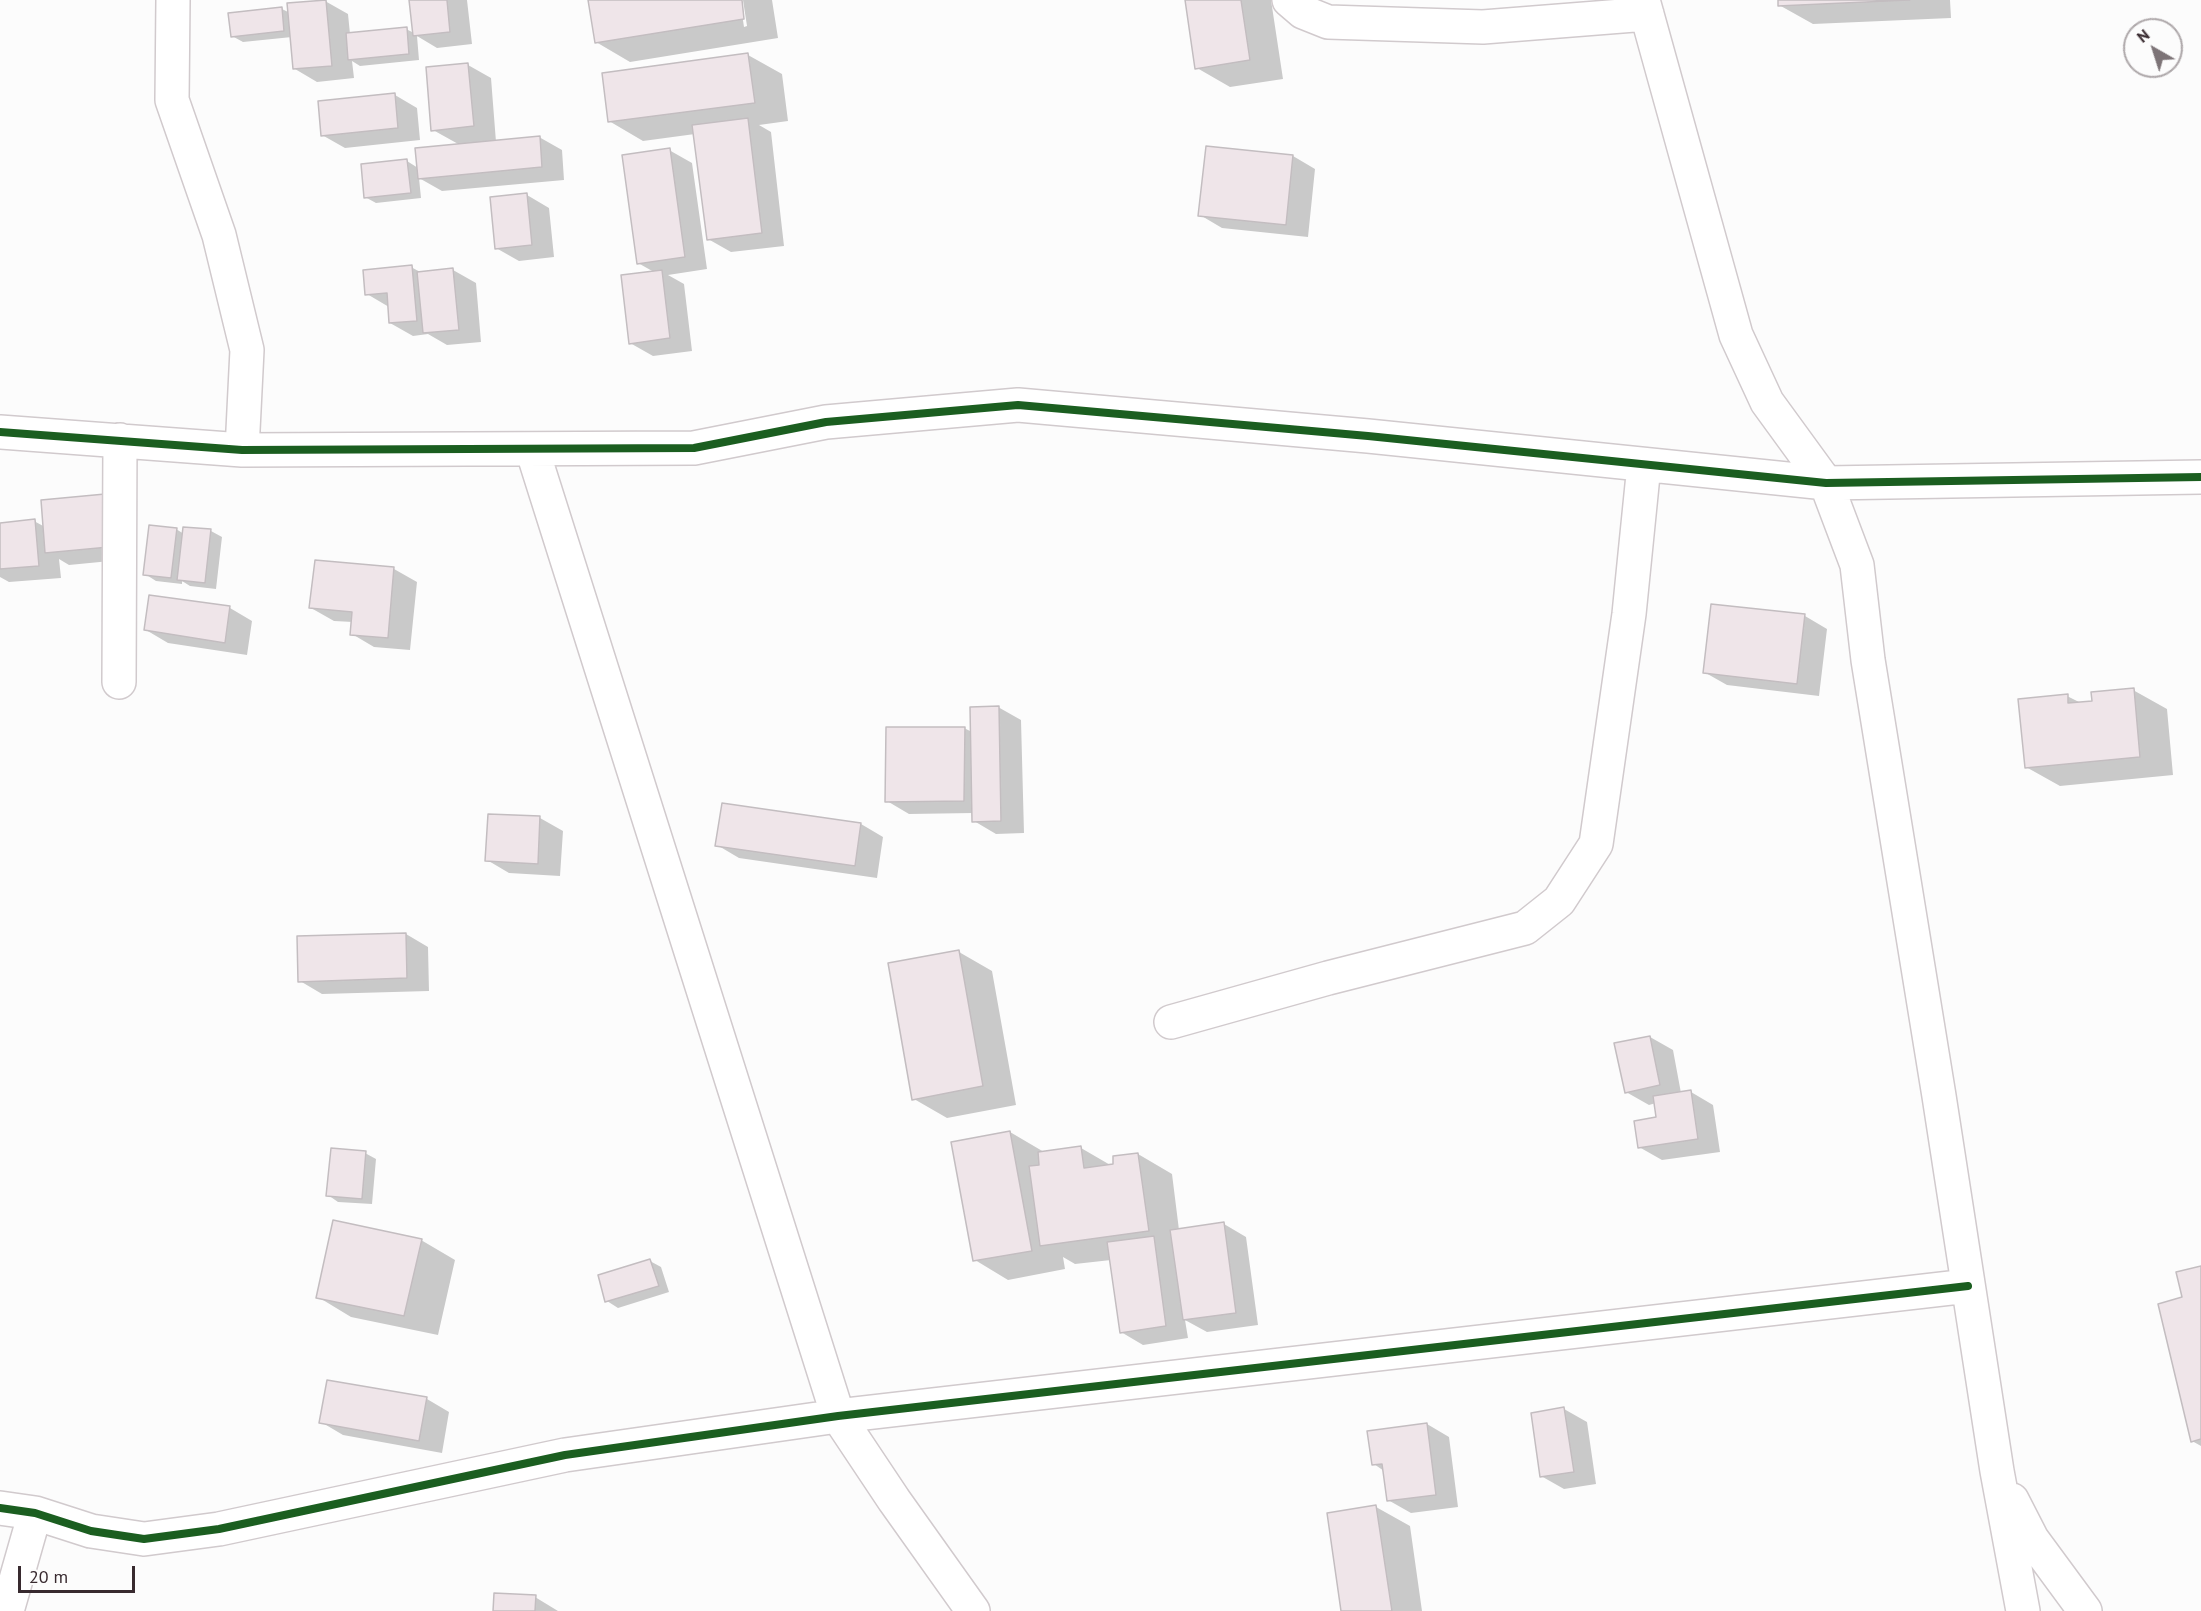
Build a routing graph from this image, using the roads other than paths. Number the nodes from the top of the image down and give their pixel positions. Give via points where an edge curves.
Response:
1 (173, 0) edge
2 (1289, 0) edge
3 (1645, 7) edge
4 (0, 432) edge
5 (120, 440) junction
6 (532, 449) junction
7 (242, 450) junction
8 (1644, 465) junction
9 (2201, 477) edge
10 (1826, 483) junction
11 (119, 682) dead end
12 (1171, 1022) dead end
13 (1968, 1286) junction
14 (838, 1416) junction
15 (1997, 1471) junction
16 (0, 1508) edge
17 (35, 1513) junction
18 (7, 1611) edge
19 (973, 1611) edge
20 (2023, 1611) edge
21 (2085, 1611) edge

1 - 7 street via 172,100 219,236 247,350
2 - 3 street via 1303,12 1328,22 1483,27
3 - 10 street via 1736,335 1767,402
4 - 5 street
5 - 7 street
5 - 11 street
6 - 7 street
6 - 8 street via 694,448 826,422 1018,405
6 - 14 street
8 - 10 street
8 - 12 street via 1629,614 1596,843 1559,900 1525,928
9 - 10 street
10 - 13 street via 1857,565 1868,660
13 - 14 street
13 - 15 street
14 - 17 street via 565,1455 219,1529 144,1539 92,1531
14 - 19 street
15 - 20 street
15 - 21 street via 2032,1539
16 - 17 street
17 - 18 street

